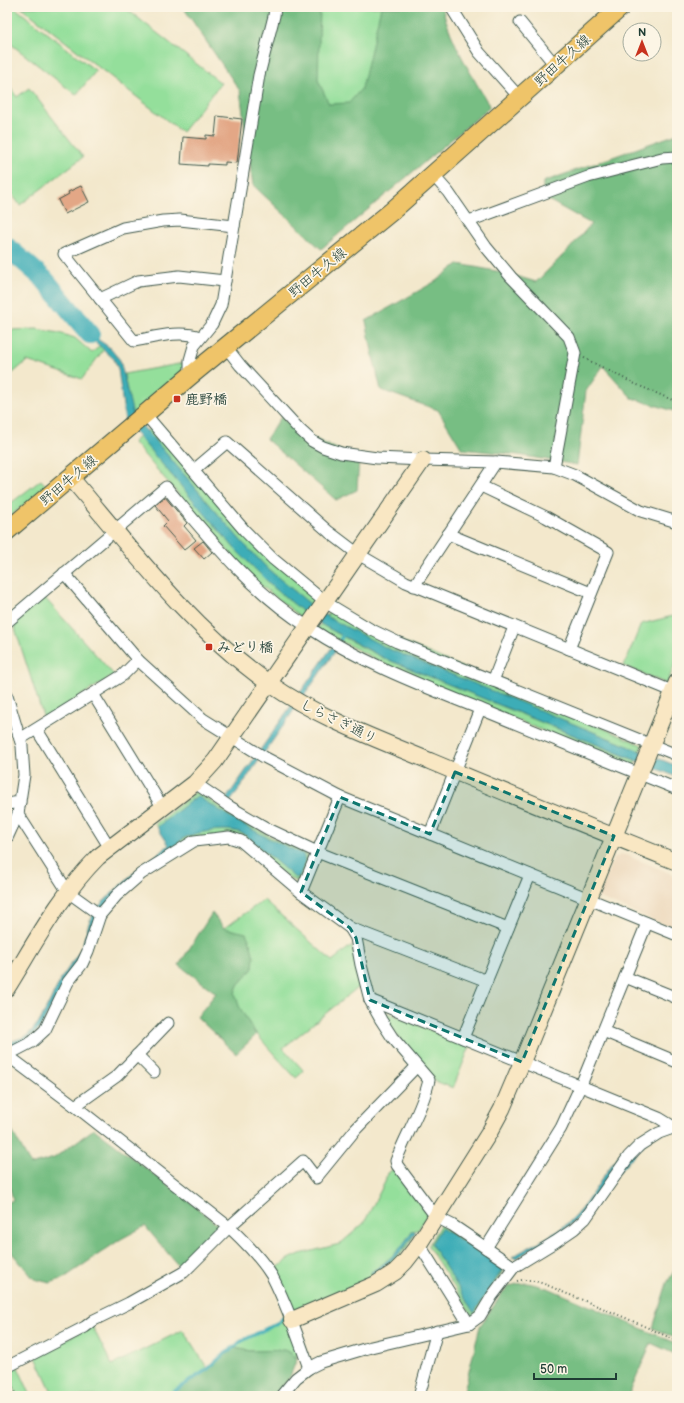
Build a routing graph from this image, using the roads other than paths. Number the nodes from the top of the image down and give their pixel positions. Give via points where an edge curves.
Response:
1 (275, 7) edge
2 (451, 7) edge
3 (621, 7) edge
4 (520, 22) dead end
5 (555, 65) junction
6 (520, 98) junction
7 (677, 157) edge
8 (433, 175) junction
9 (469, 222) junction
10 (234, 226) junction
11 (225, 281) junction
12 (100, 298) junction
13 (200, 337) junction
14 (226, 347) junction
15 (190, 376) junction
16 (138, 421) junction
17 (423, 460) junction
18 (496, 462) junction
19 (554, 467) junction
20 (194, 470) junction
21 (71, 478) junction
22 (481, 486) junction
23 (677, 522) edge
24 (115, 530) junction
25 (7, 531) edge
26 (448, 534) junction
27 (358, 554) junction
28 (64, 573) junction
29 (414, 586) junction
30 (591, 593) junction
31 (324, 603) junction
32 (7, 622) edge
33 (308, 626) junction
34 (514, 626) junction
35 (569, 649) junction
36 (138, 660) junction
37 (493, 681) junction
38 (269, 683) junction
39 (676, 689) edge
40 (93, 694) junction
41 (7, 696) edge
42 (480, 709) junction
43 (37, 730) junction
44 (232, 737) junction
45 (20, 739) junction
46 (651, 745) junction
47 (677, 756) edge
48 (455, 772) junction
49 (640, 774) junction
50 (195, 783) junction
51 (677, 789) edge
52 (340, 797) junction
53 (20, 802) junction
54 (7, 804) edge
55 (163, 808) junction
56 (18, 814) junction
57 (430, 834) junction
58 (614, 836) junction
59 (7, 838) edge
60 (110, 848) junction
61 (317, 852) junction
62 (677, 862) edge
63 (530, 875) junction
64 (68, 892) junction
65 (301, 892) junction
66 (589, 898) junction
67 (100, 915) junction
68 (647, 923) junction
69 (350, 928) junction
70 (508, 928) junction
71 (677, 935) edge
72 (625, 977) junction
73 (486, 981) junction
74 (7, 988) edge
75 (677, 998) edge
76 (370, 1000) junction
77 (168, 1023) dead end
78 (603, 1031) junction
79 (464, 1038) junction
80 (7, 1055) edge
81 (137, 1055) junction
82 (522, 1062) junction
83 (677, 1062) edge
84 (416, 1067) junction
85 (154, 1072) dead end
86 (581, 1085) junction
87 (75, 1106) junction
88 (675, 1128) edge
89 (436, 1217) junction
90 (230, 1227) junction
91 (419, 1244) junction
92 (486, 1248) junction
93 (514, 1267) junction
94 (292, 1320) junction
95 (469, 1324) junction
96 (437, 1331) junction
97 (7, 1367) edge
98 (309, 1368) junction
99 (281, 1396) edge
100 (419, 1396) edge

1 - 10 street via 259,75
2 - 6 street via 479,52
3 - 5 main road, 野田牛久線
4 - 5 street
5 - 6 main road, 野田牛久線
6 - 8 main road, 野田牛久線
7 - 9 street via 662,158 588,177
8 - 9 street
8 - 14 main road, 野田牛久線
9 - 19 street via 511,277 569,337 575,353
10 - 11 street
10 - 12 street via 180,220 156,222 123,228 64,254
11 - 12 street via 179,276 138,281
11 - 13 street via 217,315
12 - 13 street via 134,341 182,333
13 - 15 street via 191,352
14 - 15 main road, 野田牛久線
14 - 17 street via 312,441 323,447 356,456
15 - 16 main road, 野田牛久線
16 - 20 street
16 - 21 main road, 野田牛久線
17 - 18 street
17 - 27 street
18 - 19 street
18 - 22 street
19 - 23 street via 575,475 641,512
20 - 27 street via 227,442 329,532
20 - 31 street via 259,546
21 - 24 street, しらさぎ通り
21 - 25 main road, 野田牛久線
22 - 26 street
22 - 30 street via 546,517 608,552
24 - 28 street
24 - 33 street via 166,487 244,576
24 - 38 street, しらさぎ通り via 183,607 237,658
26 - 29 street
26 - 30 street
27 - 29 street
27 - 31 street
28 - 32 street
28 - 36 street
29 - 34 street
30 - 35 street
31 - 33 street
31 - 37 street via 397,642
33 - 38 street
33 - 42 street via 356,656
34 - 35 street
34 - 37 street
35 - 39 street
36 - 40 street via 123,675
36 - 44 street via 203,719
37 - 46 street
38 - 44 street
38 - 48 street, しらさぎ通り via 290,697 343,724
39 - 46 street
40 - 43 street
40 - 55 street
41 - 45 street
42 - 48 street
42 - 49 street
43 - 45 street
43 - 60 street
44 - 50 street
44 - 52 street
45 - 53 street via 24,775
46 - 47 street
46 - 49 street
48 - 57 street
48 - 58 street, しらさぎ通り
49 - 51 street
49 - 58 street
50 - 55 street
50 - 61 street via 268,829
52 - 57 street
52 - 61 street
53 - 54 street
53 - 56 street
55 - 60 street
56 - 59 street
56 - 64 street
57 - 63 street
58 - 62 street, しらさぎ通り
58 - 66 street
60 - 64 street via 88,867
61 - 65 street
61 - 70 street
63 - 66 street
63 - 70 street
64 - 67 street
64 - 74 street
65 - 67 street via 241,841 229,837 210,838 194,841 141,874 117,895
65 - 69 street
66 - 68 street
66 - 82 street
67 - 80 street via 82,964 68,982 45,1030 32,1042
68 - 71 street
68 - 72 street
69 - 73 street
69 - 76 street via 356,938
70 - 73 street
72 - 75 street
72 - 78 street
73 - 79 street
76 - 79 street
76 - 84 street via 392,1037
77 - 81 street
78 - 83 street
78 - 86 street
79 - 82 street
80 - 87 street
81 - 85 street
81 - 87 street via 117,1076
82 - 86 street
82 - 89 street via 493,1126
84 - 89 street via 429,1080 396,1161
84 - 90 street via 356,1129 316,1178 303,1161
86 - 88 street via 659,1118
86 - 92 street via 561,1128
87 - 90 street
88 - 93 street via 659,1133 640,1145 629,1156 596,1205 574,1229
89 - 91 street
89 - 92 street
90 - 94 street via 271,1275
90 - 97 street via 184,1272
91 - 94 street via 395,1272 376,1284
91 - 95 street
92 - 93 street
93 - 95 street via 480,1316
94 - 98 street
95 - 96 street
96 - 98 street via 371,1347
96 - 100 street
98 - 99 street via 296,1378

